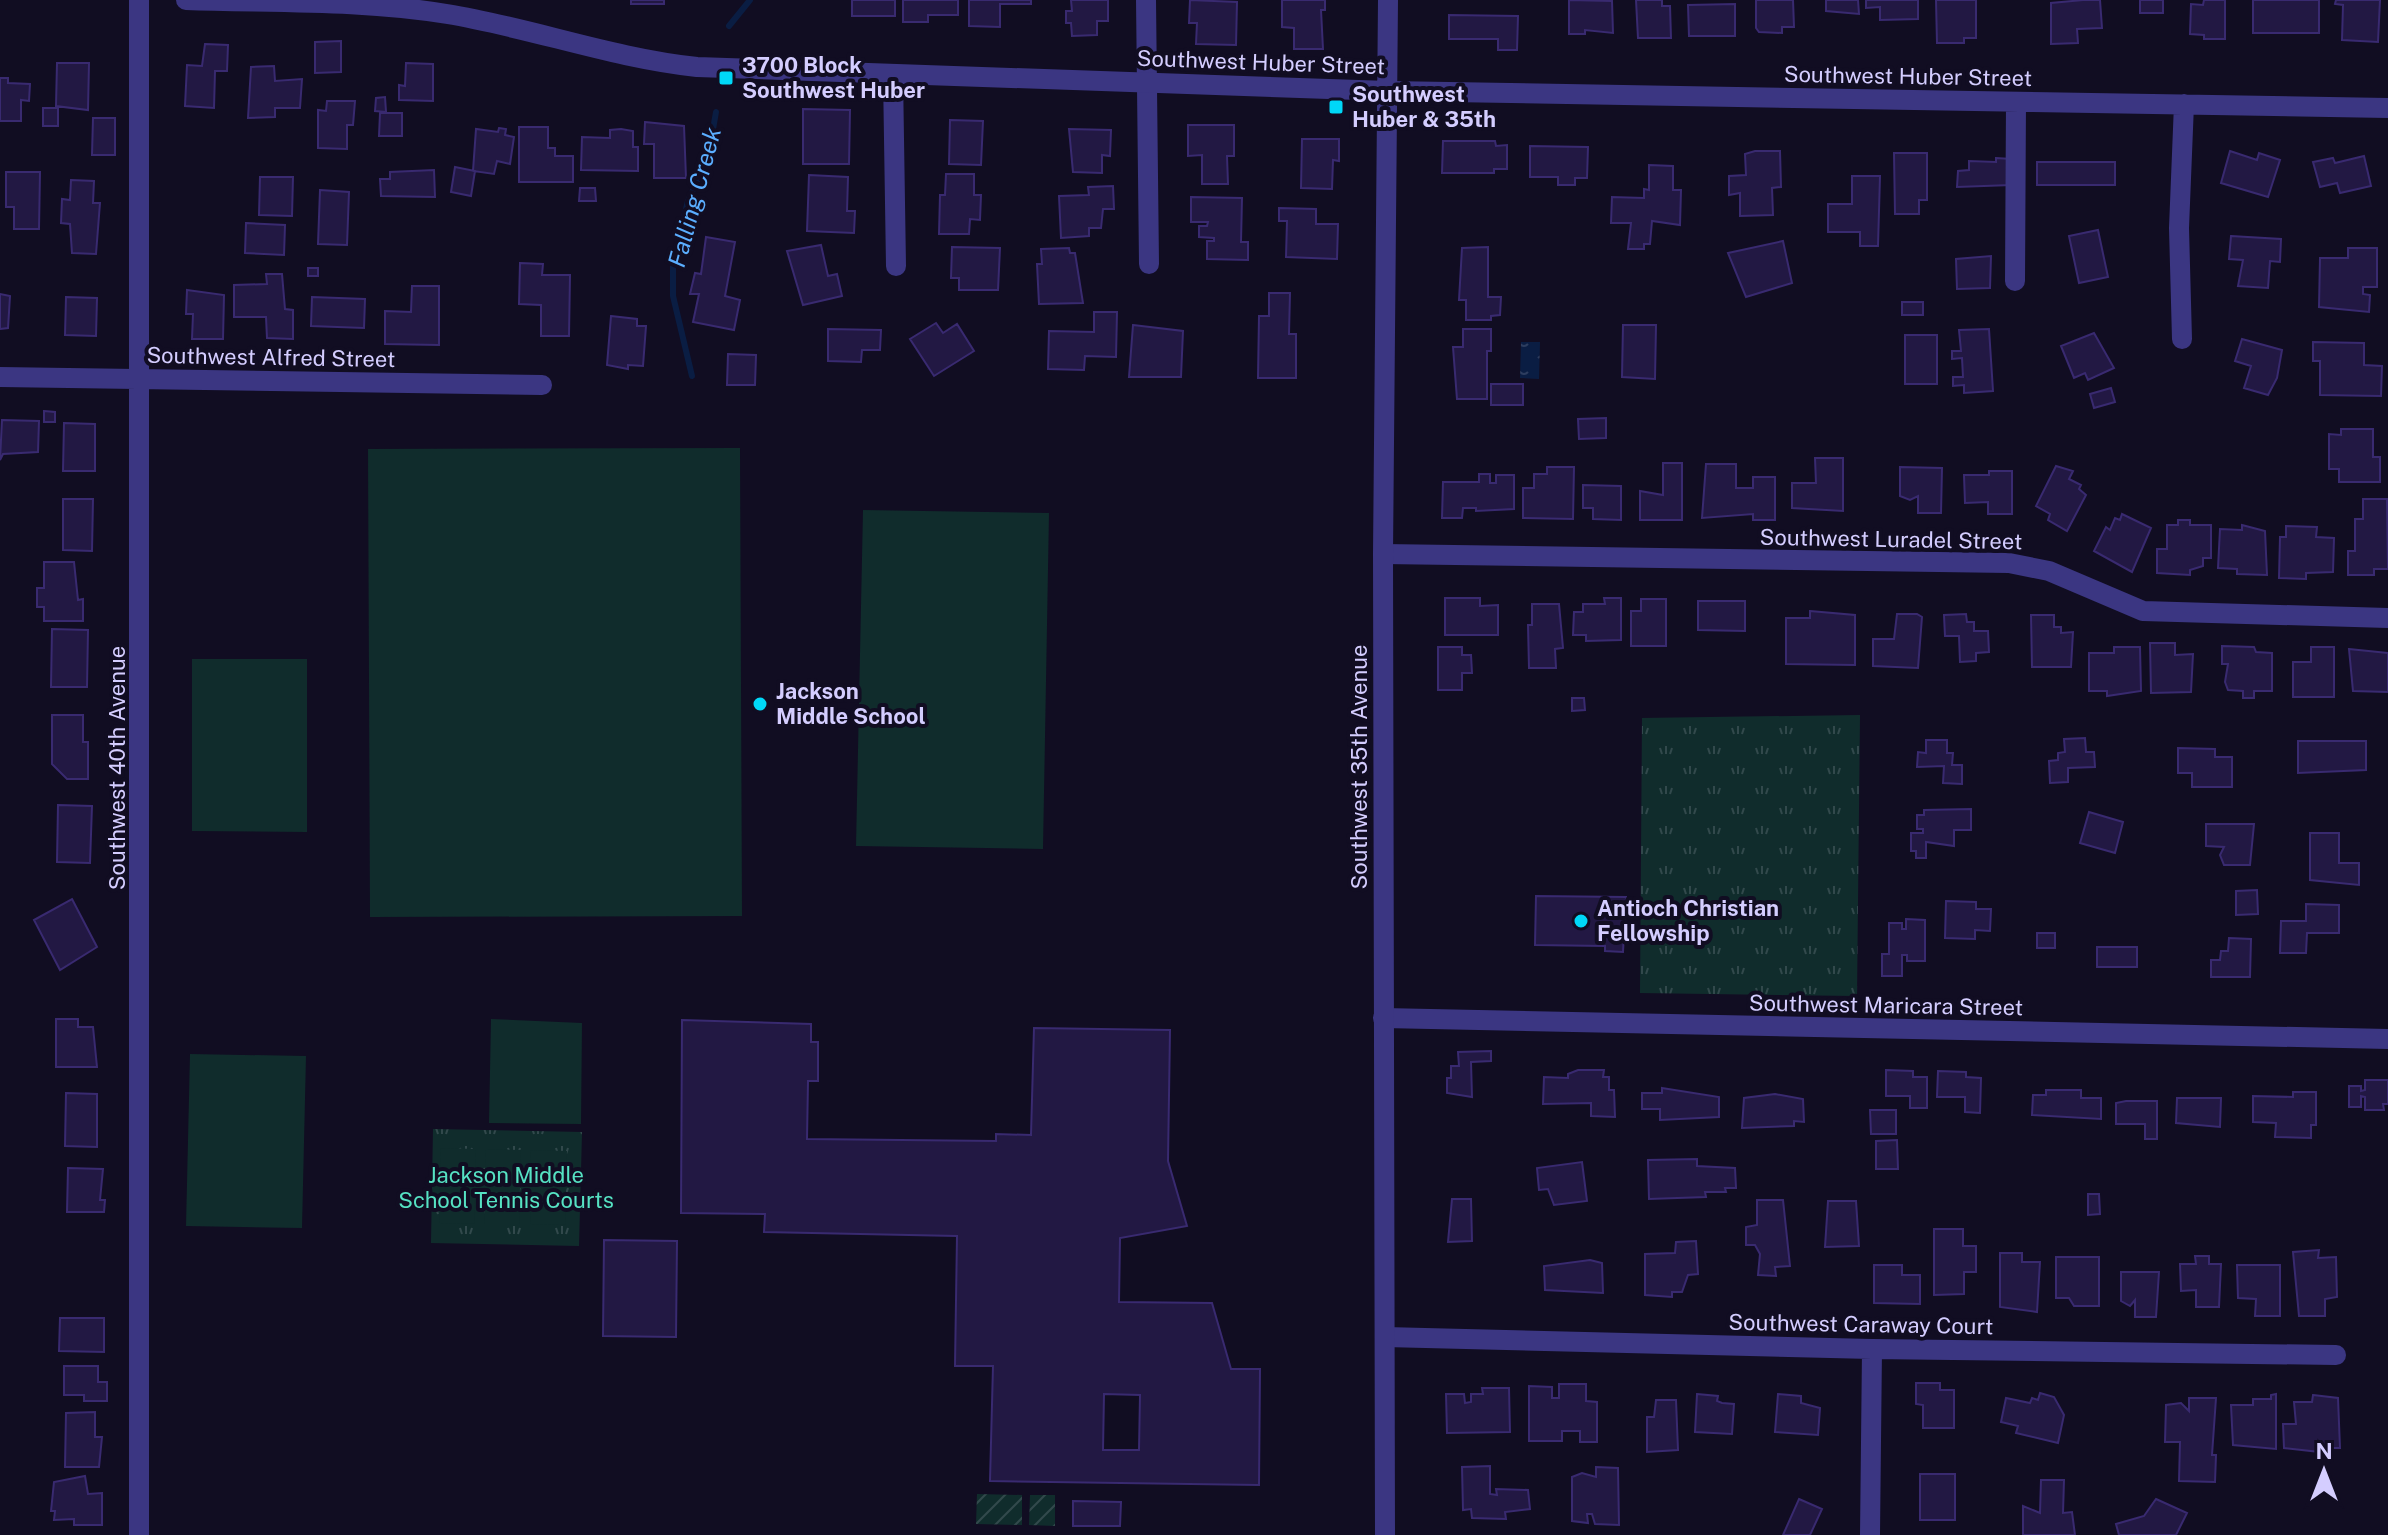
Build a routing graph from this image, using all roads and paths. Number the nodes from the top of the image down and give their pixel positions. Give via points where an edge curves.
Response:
1 (139, 0) edge
2 (186, 0) edge
3 (1146, 0) edge
4 (1388, 0) edge
5 (893, 75) junction
6 (1147, 83) junction
7 (1388, 91) junction
8 (2016, 102) junction
9 (2184, 104) junction
10 (2388, 108) edge
11 (1149, 264) dead end
12 (896, 266) dead end
13 (2015, 281) dead end
14 (2182, 339) dead end
15 (0, 377) edge
16 (141, 378) junction
17 (542, 385) dead end
18 (1383, 554) junction
19 (2388, 618) edge
20 (1383, 1018) junction
21 (2388, 1039) edge
22 (1385, 1337) junction
23 (1872, 1349) junction
24 (2336, 1355) dead end
25 (139, 1535) edge
26 (1385, 1535) edge
27 (1870, 1535) edge

1 - 16 street, Southwest 40th Avenue
2 - 5 street, Southwest Huber Street via 389,7 480,21 662,64
3 - 6 street
4 - 7 street, Southwest 35th Avenue
5 - 6 street, Southwest Huber Street
5 - 12 street
6 - 7 street, Southwest Huber Street
6 - 11 street
7 - 8 street, Southwest Huber Street
7 - 18 street, Southwest 35th Avenue
8 - 9 street, Southwest Huber Street
8 - 13 street
9 - 10 street, Southwest Huber Street
9 - 14 street
15 - 16 street, Southwest Alfred Street
16 - 17 street, Southwest Alfred Street
16 - 25 street, Southwest 40th Avenue
18 - 19 street, Southwest Luradel Street via 2009,563 2039,567 2143,611
18 - 20 street, Southwest 35th Avenue
20 - 21 street, Southwest Maricara Street
20 - 22 street, Southwest 35th Avenue
22 - 23 street, Southwest Caraway Court
22 - 26 street, Southwest 35th Avenue
23 - 24 street, Southwest Caraway Court
23 - 27 street

